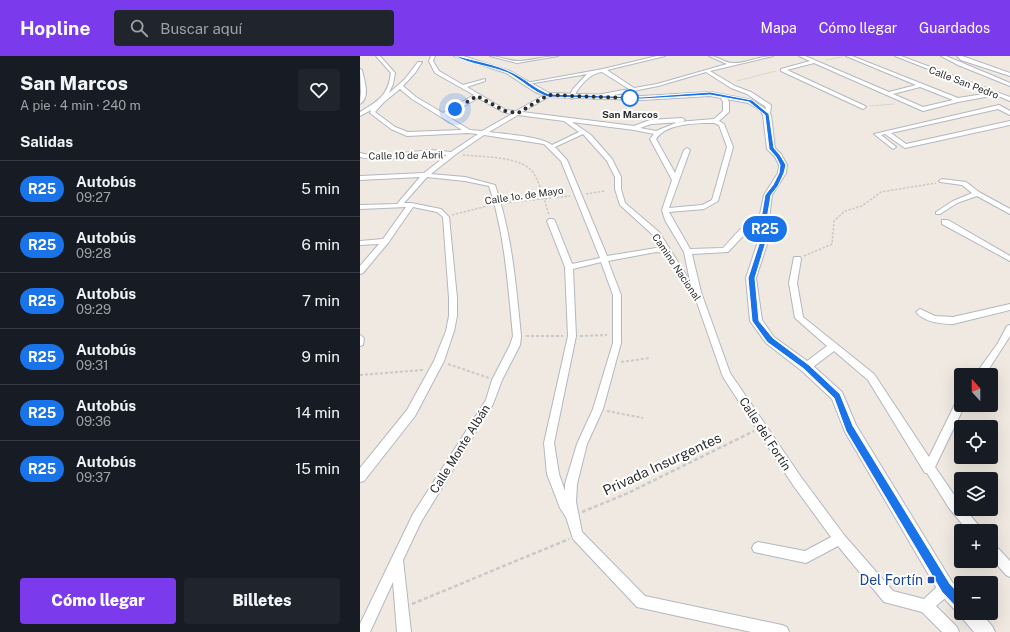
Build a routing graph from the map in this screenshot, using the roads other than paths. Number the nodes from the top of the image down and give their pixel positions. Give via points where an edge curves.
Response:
1 (378, 56) edge
2 (457, 56) edge
3 (492, 56) edge
4 (556, 56) edge
5 (663, 56) edge
6 (711, 56) edge
7 (771, 56) edge
8 (801, 56) edge
9 (847, 56) edge
10 (896, 56) edge
11 (943, 56) edge
12 (960, 56) edge
13 (415, 57) dead end
14 (432, 58) edge
15 (813, 62) junction
16 (420, 63) junction
17 (733, 65) junction
18 (360, 70) edge
19 (603, 70) junction
20 (593, 71) junction
21 (707, 71) junction
22 (1010, 75) edge
23 (483, 80) dead end
24 (528, 83) junction
25 (921, 85) junction
26 (1010, 85) edge
27 (401, 87) junction
28 (462, 87) junction
29 (632, 90) junction
30 (888, 94) junction
31 (995, 94) junction
32 (548, 95) junction
33 (477, 96) junction
34 (723, 96) junction
35 (572, 97) junction
36 (592, 98) junction
37 (1010, 99) edge
38 (384, 100) junction
39 (958, 100) junction
40 (360, 102) edge
41 (863, 106) road end
42 (518, 113) junction
43 (1010, 113) edge
44 (360, 114) edge
45 (444, 115) junction
46 (767, 115) junction
47 (566, 120) junction
48 (703, 121) junction
49 (715, 121) junction
50 (1010, 123) edge
51 (634, 128) junction
52 (468, 131) junction
53 (583, 132) junction
54 (886, 132) junction
55 (482, 133) junction
56 (657, 133) junction
57 (551, 147) junction
58 (893, 147) dead end
59 (687, 150) dead end
60 (452, 154) junction
61 (360, 156) edge
62 (426, 175) junction
63 (360, 178) edge
64 (675, 180) junction
65 (942, 181) road end
66 (977, 193) junction
67 (399, 205) junction
68 (411, 205) junction
69 (360, 207) edge
70 (665, 210) junction
71 (1010, 212) edge
72 (938, 214) dead end
73 (764, 219) junction
74 (551, 221) road end
75 (945, 222) dead end
76 (385, 241) junction
77 (360, 242) edge
78 (668, 251) junction
79 (688, 252) junction
80 (1008, 255) edge
81 (604, 259) junction
82 (798, 259) road end
83 (569, 267) junction
84 (360, 271) edge
85 (703, 306) junction
86 (1010, 307) edge
87 (920, 312) dead end
88 (1010, 328) edge
89 (360, 338) edge
90 (360, 343) edge
91 (833, 347) junction
92 (806, 367) junction
93 (985, 368) edge
94 (957, 412) edge
95 (929, 469) junction
96 (360, 477) edge
97 (572, 516) junction
98 (970, 524) edge
99 (840, 539) junction
100 (758, 548) dead end
101 (998, 556) edge
102 (398, 560) junction
103 (1009, 566) edge
104 (946, 588) junction
105 (954, 597) edge
106 (926, 606) junction
107 (975, 620) edge
108 (363, 632) edge
109 (404, 632) edge
110 (782, 632) edge
111 (952, 632) edge
112 (986, 632) edge

1 - 38 street via 393,73 393,82
2 - 24 street via 508,72
3 - 4 street via 517,62
5 - 19 street
6 - 17 street
7 - 17 street
8 - 15 street
9 - 25 street
10 - 31 street, Calle San Pedro
11 - 26 street
12 - 22 street
13 - 16 street
14 - 16 street
14 - 28 street via 437,72
15 - 30 street
15 - 41 street via 783,70
16 - 27 street
17 - 21 street
18 - 40 street via 364,92
19 - 20 street
19 - 29 street
20 - 24 street
20 - 35 street via 575,90
21 - 29 street
21 - 46 street via 769,106
23 - 28 street
24 - 32 street via 538,92
25 - 30 street
25 - 39 street
27 - 38 street
27 - 45 street via 414,98
28 - 33 street
29 - 36 street
30 - 39 street via 923,109
31 - 37 street, Calle San Pedro
31 - 39 street
32 - 35 street
32 - 42 street
33 - 42 street via 505,111
33 - 45 street
34 - 36 street via 710,94
34 - 46 street via 750,101
34 - 49 street via 726,112
35 - 36 street
38 - 44 street
38 - 52 street via 372,112 393,128 408,134
42 - 47 street
42 - 55 street
43 - 54 street via 999,107
45 - 52 street
46 - 73 street via 771,149 783,165 776,186 768,195
47 - 51 street
47 - 53 street, Camino Nacional
48 - 49 street
48 - 51 street via 673,120
48 - 56 street via 678,124
49 - 70 street via 721,124 730,147 716,201 704,207
50 - 54 street via 905,146
51 - 56 street
52 - 55 street
53 - 57 street
53 - 78 street, Camino Nacional via 610,160 618,177 622,204 656,234
54 - 58 street via 877,134
55 - 57 street via 528,139 546,143
55 - 60 street
56 - 64 street via 653,139
57 - 81 street via 564,160
59 - 64 street
60 - 61 street, Calle 10 de Abril via 431,152 374,158
60 - 62 street
62 - 63 street
62 - 67 street
62 - 102 street, Calle Monte Albán via 492,184 510,265 517,336 490,401 417,518
64 - 70 street
65 - 66 street via 964,183
66 - 71 street
66 - 72 street via 955,202
67 - 68 street
67 - 69 street
68 - 76 street
68 - 96 street via 439,210 446,217 453,316 450,331 436,365 411,413
70 - 79 street, Calle del Fortín
73 - 79 street via 754,220 725,250
73 - 92 street via 765,235 751,278 756,321 770,340
74 - 83 street
75 - 80 street
76 - 77 street
76 - 84 street
78 - 81 street via 656,250
78 - 85 street, Camino Nacional
79 - 85 street, Calle del Fortín via 697,292
81 - 83 street
81 - 97 street via 617,295 617,343 598,409 582,444 572,484
82 - 91 street via 794,283 798,318
83 - 97 street via 572,336 549,443 553,474 564,504
85 - 99 street, Calle del Fortín via 726,374 797,481
86 - 87 street via 949,320 935,320
88 - 93 street via 1002,345
89 - 90 street
91 - 92 street
91 - 95 street via 871,377
92 - 104 street via 837,396 850,428
94 - 95 street
95 - 98 street
97 - 110 street via 577,536 642,602
99 - 100 street via 806,557
99 - 106 street, Calle del Fortín via 889,596
101 - 103 street
102 - 108 street
102 - 109 street, Calle Monte Albán
104 - 105 street
104 - 106 street
106 - 111 street, Calle del Fortín
107 - 112 street

